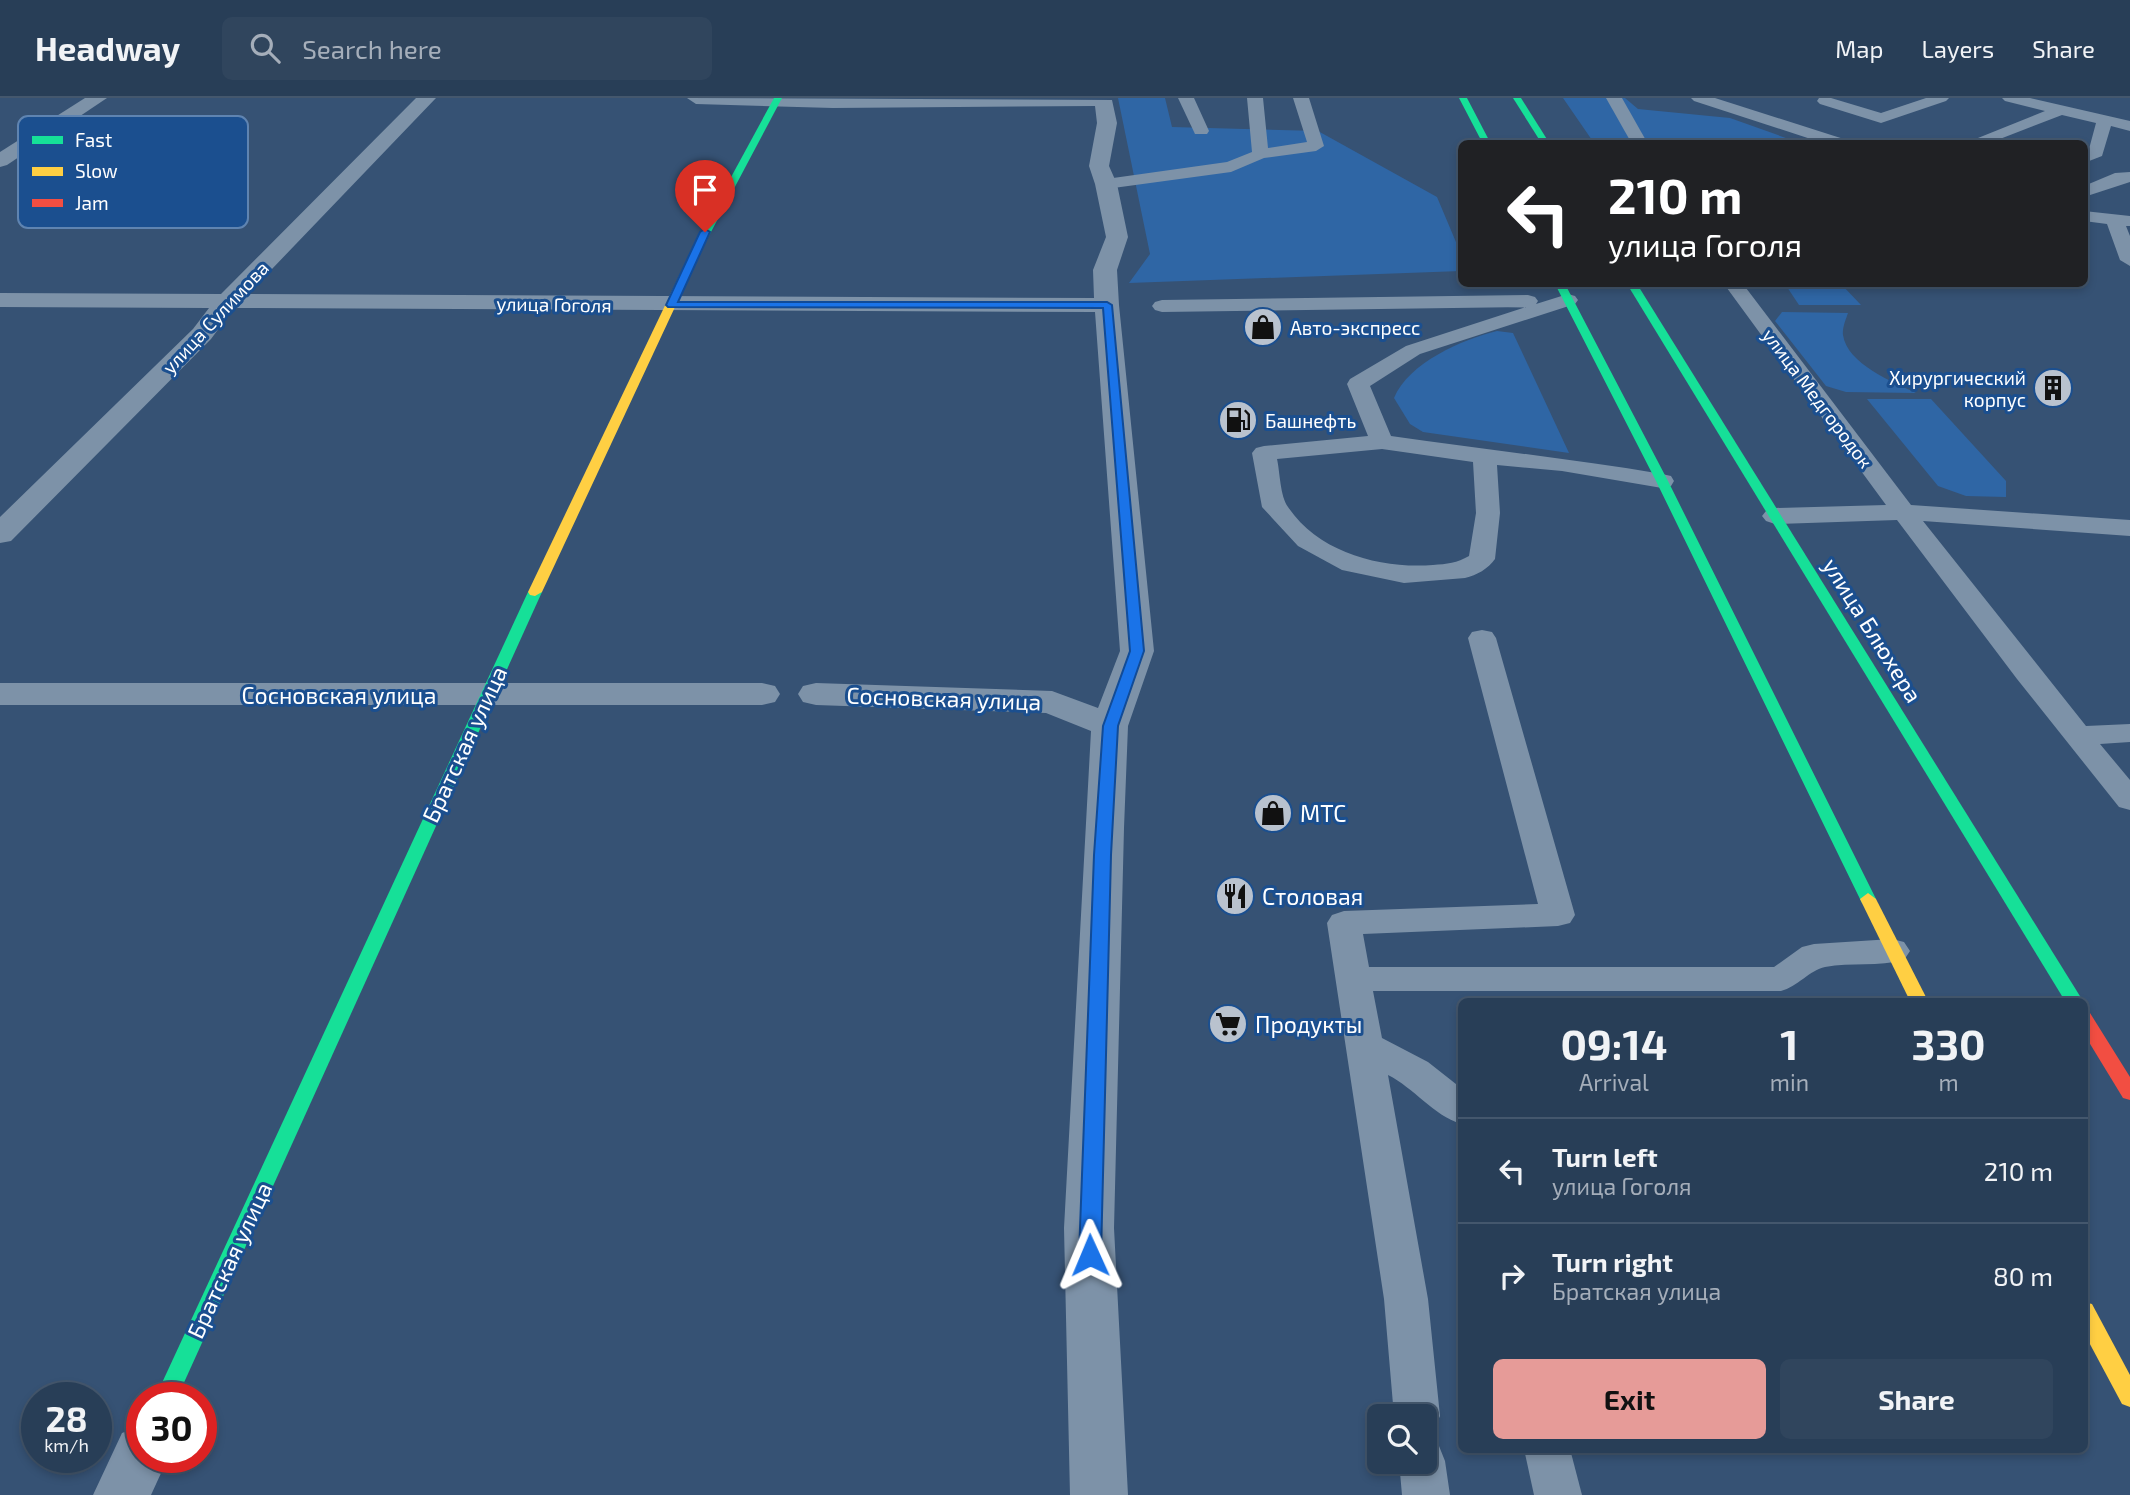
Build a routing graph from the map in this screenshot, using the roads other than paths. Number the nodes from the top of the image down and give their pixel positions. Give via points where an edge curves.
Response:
1 (98, 98) edge
2 (427, 98) edge
3 (696, 98) edge
4 (1186, 98) edge
5 (1255, 98) edge
6 (1301, 98) edge
7 (1463, 98) edge
8 (1517, 98) edge
9 (1614, 98) edge
10 (1699, 98) edge
11 (1941, 98) edge
12 (2010, 98) edge
13 (778, 99) edge
14 (1103, 99) edge
15 (1825, 101) dead end
16 (2061, 110) junction
17 (70, 116) edge
18 (2105, 121) junction
19 (2130, 126) edge
20 (1201, 131) dead end
21 (1485, 140) edge
22 (1543, 140) edge
23 (1637, 140) edge
24 (1831, 140) edge
25 (1982, 140) edge
26 (18, 149) edge
27 (1260, 153) junction
28 (2088, 156) edge
29 (0, 161) edge
30 (2130, 177) edge
31 (1106, 184) junction
32 (2088, 190) edge
33 (2088, 216) edge
34 (2122, 220) edge
35 (2129, 254) edge
36 (1634, 287) edge
37 (1734, 287) edge
38 (1564, 292) edge
39 (0, 300) edge
40 (228, 300) junction
41 (671, 305) junction
42 (1107, 305) junction
43 (1162, 306) dead end
44 (1382, 442) junction
45 (1485, 457) junction
46 (1662, 481) junction
47 (1903, 512) junction
48 (1775, 516) junction
49 (2130, 528) edge
50 (0, 534) edge
51 (1482, 638) dead end
52 (0, 694) edge
53 (762, 694) dead end
54 (816, 694) dead end
55 (486, 696) junction
56 (1110, 726) junction
57 (2130, 733) edge
58 (2077, 736) junction
59 (2130, 800) edge
60 (1892, 951) junction
61 (1354, 979) junction
62 (1917, 998) edge
63 (2072, 998) edge
64 (2088, 1025) edge
65 (1365, 1046) junction
66 (2130, 1093) edge
67 (1458, 1107) edge
68 (2088, 1318) edge
69 (173, 1382) edge
70 (2130, 1397) edge
71 (1416, 1404) edge
72 (1548, 1453) edge
73 (132, 1473) edge
74 (1424, 1474) edge
75 (122, 1495) edge
76 (1099, 1495) edge
77 (1426, 1495) edge
78 (1558, 1495) edge

1 - 17 street
2 - 40 street, улица Сулимова
3 - 13 street
4 - 20 lane
5 - 27 lane
6 - 27 lane via 1316,146
7 - 21 main road
8 - 22 main road
9 - 23 lane
10 - 24 lane
11 - 15 lane via 1881,118
12 - 16 lane
13 - 14 street
13 - 41 main road, Братская улица
14 - 31 street via 1107,123 1099,166
16 - 18 lane
16 - 25 lane
18 - 19 lane
18 - 28 lane via 2096,152
26 - 29 street
27 - 31 lane via 1231,167
30 - 32 lane
31 - 42 street via 1117,237 1105,270
33 - 34 lane
34 - 35 lane
36 - 48 main road, улица Блюхера
37 - 47 lane, улица Медгородок
38 - 43 lane
38 - 44 lane via 1413,350 1358,384
38 - 46 main road
39 - 40 street, улица Гоголя
40 - 41 street, улица Гоголя
40 - 50 street, улица Сулимова via 202,334
41 - 42 street, улица Гоголя
41 - 55 main road, Братская улица
42 - 56 street via 1137,651
44 - 45 lane
44 - 45 lane via 1264,453 1274,507 1307,541 1351,564 1404,575 1465,570 1482,559 1488,513
45 - 46 lane
46 - 60 main road
47 - 48 lane
47 - 49 lane
47 - 58 lane, улица Медгородок
48 - 63 main road, улица Блюхера
51 - 61 lane via 1558,915 1344,923
52 - 55 street, Сосновская улица
53 - 55 street, Сосновская улица
54 - 56 street, Сосновская улица via 1052,702
55 - 69 main road, Братская улица
56 - 76 street via 1089,1228
57 - 58 lane
58 - 59 lane, улица Медгородок
60 - 61 lane via 1814,956 1781,979
60 - 62 main road
61 - 65 lane
64 - 66 main road
65 - 67 lane via 1415,1072
65 - 71 lane via 1406,1299
68 - 70 main road
72 - 78 lane
73 - 75 street
74 - 77 lane

